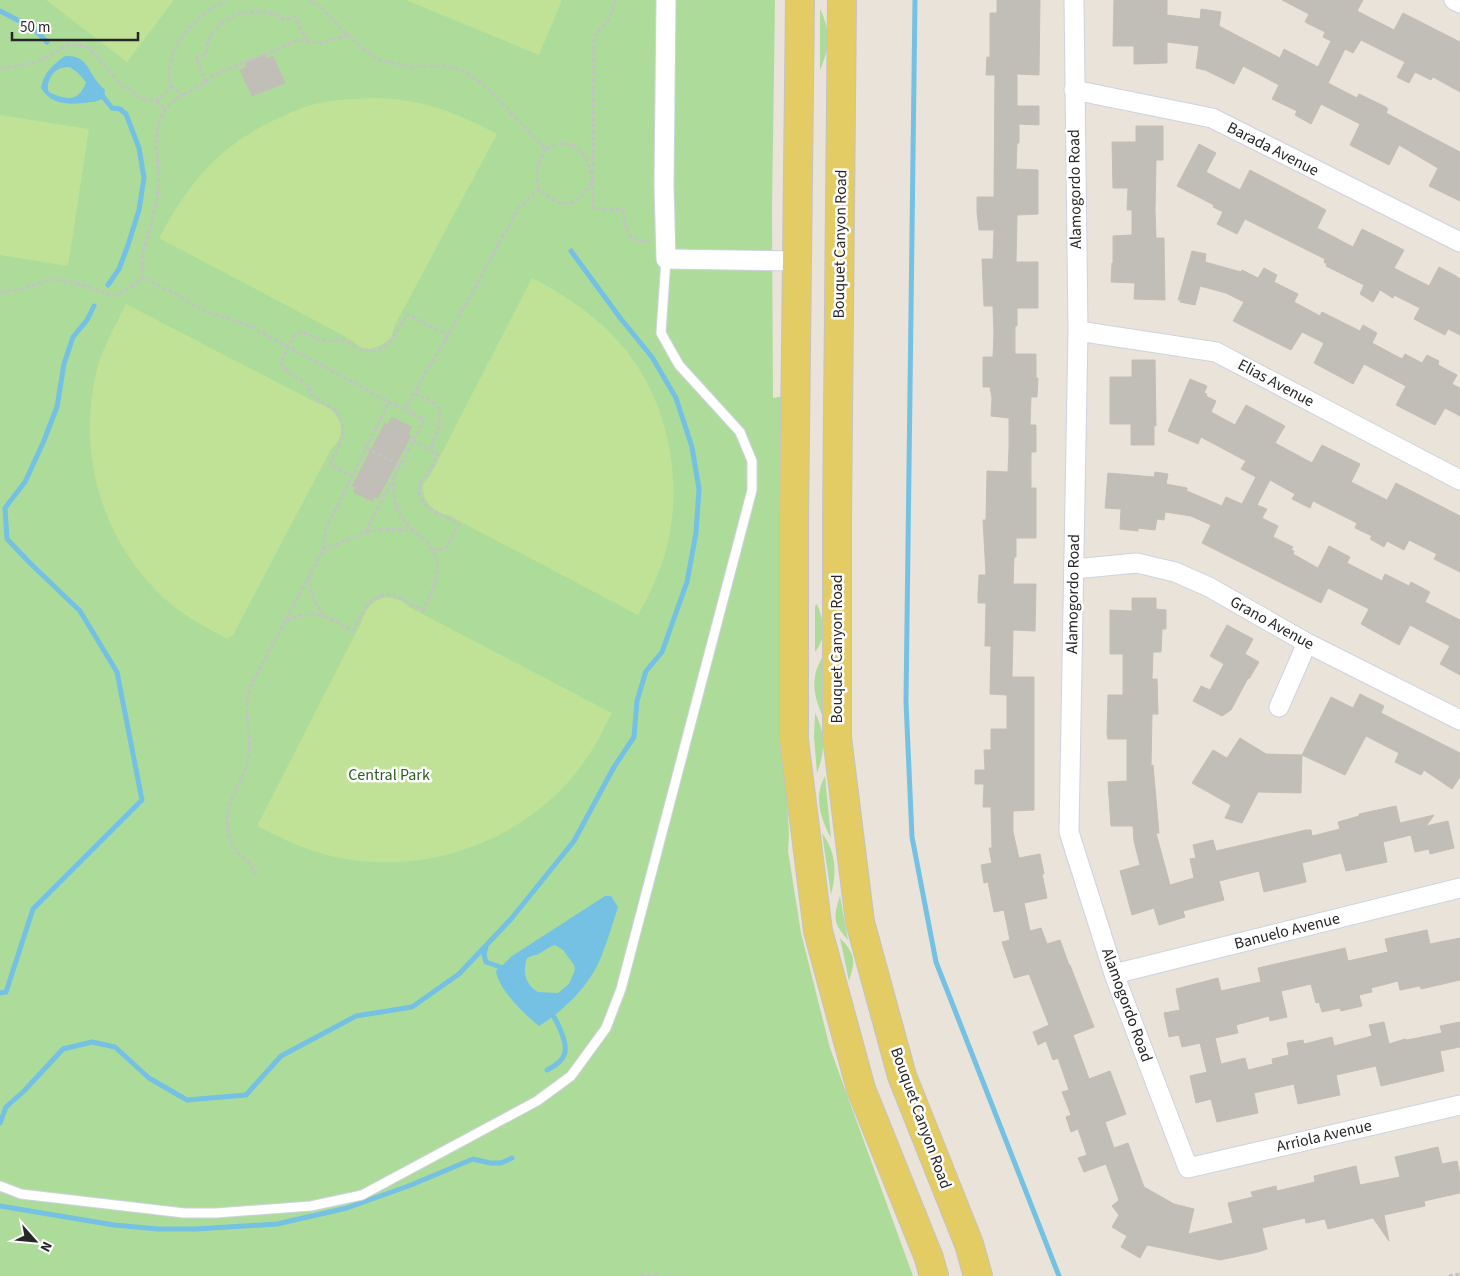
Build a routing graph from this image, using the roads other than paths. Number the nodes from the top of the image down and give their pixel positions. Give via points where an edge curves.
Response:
1 (666, 0) edge
2 (800, 0) edge
3 (842, 0) edge
4 (1074, 0) edge
5 (1454, 0) edge
6 (1460, 3) edge
7 (1074, 90) junction
8 (1460, 242) edge
9 (666, 259) junction
10 (797, 261) junction
11 (839, 261) junction
12 (1078, 330) junction
13 (1460, 480) edge
14 (1074, 569) junction
15 (1307, 643) junction
16 (1279, 708) dead end
17 (1460, 720) edge
18 (1460, 888) edge
19 (1114, 974) junction
20 (1460, 1105) edge
21 (1188, 1168) joint
22 (0, 1186) edge
23 (934, 1276) edge
24 (978, 1276) edge

1 - 9 street
2 - 10 main road
3 - 11 main road, Bouquet Canyon Road
4 - 7 street, Alamogordo Road
5 - 6 street
7 - 8 street, Barada Avenue via 1212,118
7 - 12 street, Alamogordo Road
9 - 10 street
9 - 22 lane via 661,333 679,365 740,432 752,461 752,490 621,989 606,1028 571,1076 537,1101 362,1195 311,1206 216,1214 21,1194
10 - 11 main road
10 - 23 main road via 794,740 818,931 861,1089
11 - 24 main road, Bouquet Canyon Road via 837,737 860,922 902,1076 969,1244
12 - 13 street, Elias Avenue via 1216,352
12 - 14 street, Alamogordo Road
14 - 15 street, Grano Avenue via 1138,563 1175,572 1209,587
14 - 19 street, Alamogordo Road via 1068,832
15 - 16 street
15 - 17 street, Grano Avenue
18 - 19 street, Banuelo Avenue
19 - 21 street, Alamogordo Road
20 - 21 street, Arriola Avenue

